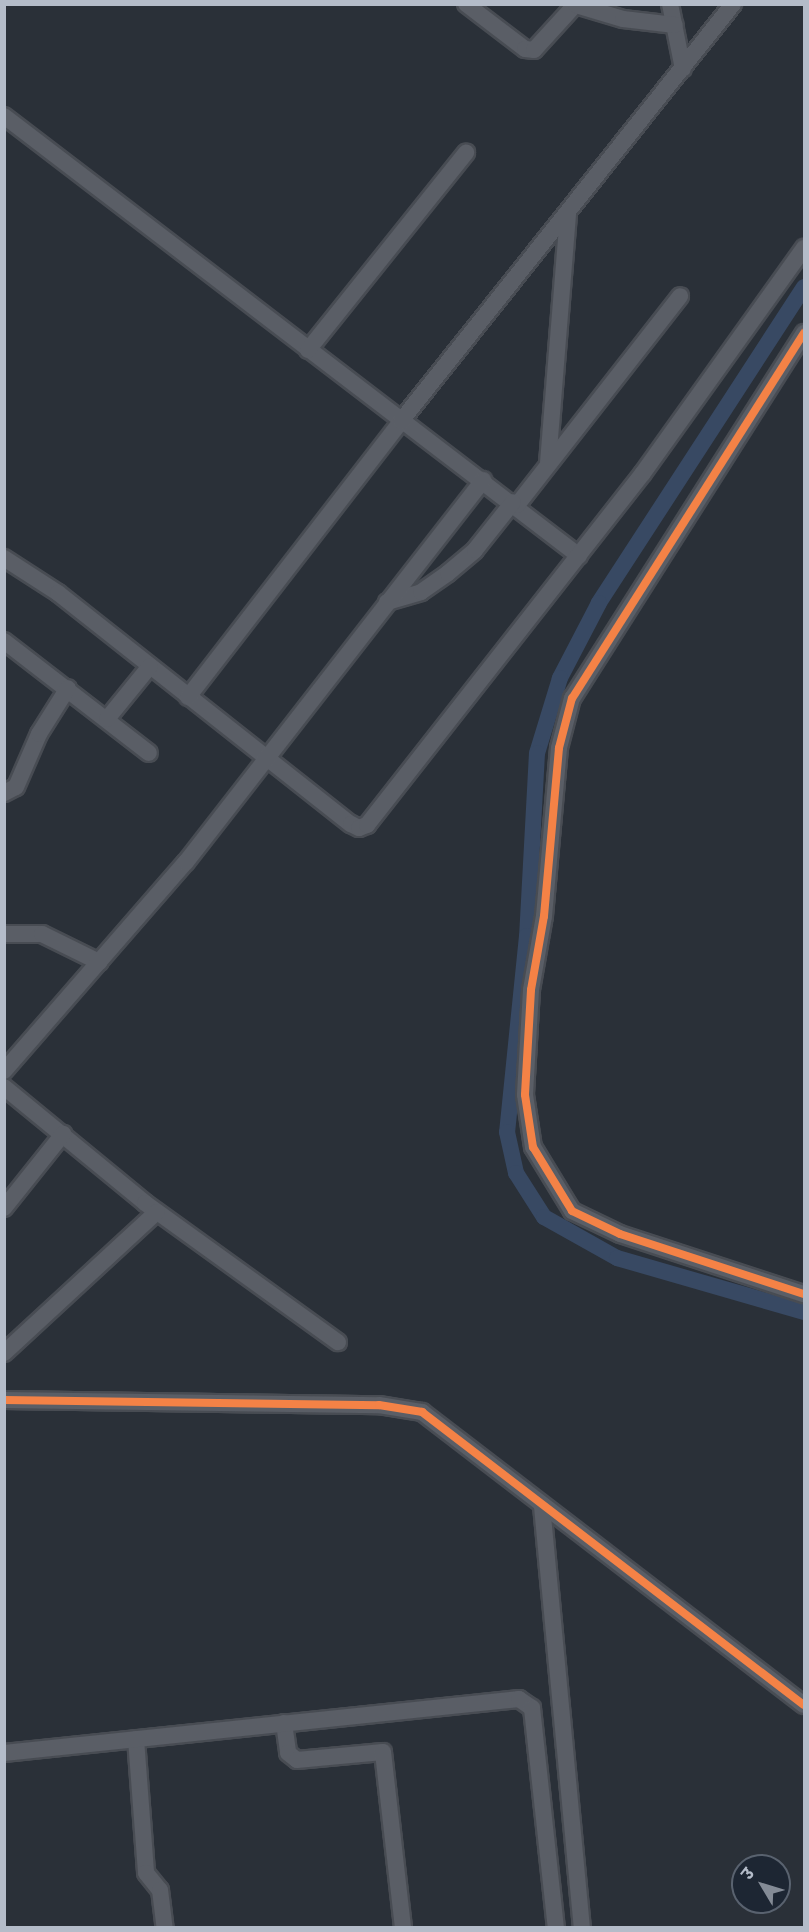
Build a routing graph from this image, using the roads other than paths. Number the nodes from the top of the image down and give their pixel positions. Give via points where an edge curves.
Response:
1 (466, 4) edge
2 (670, 4) edge
3 (733, 4) edge
4 (576, 5) edge
5 (675, 25) junction
6 (683, 69) junction
7 (4, 116) edge
8 (466, 153) dead end
9 (568, 215) junction
10 (804, 248) edge
11 (680, 296) dead end
12 (804, 333) edge
13 (308, 350) junction
14 (402, 421) junction
15 (549, 463) junction
16 (483, 480) junction
17 (515, 503) junction
18 (579, 556) junction
19 (4, 558) edge
20 (387, 602) junction
21 (4, 641) edge
22 (150, 666) junction
23 (68, 688) junction
24 (188, 697) junction
25 (107, 719) junction
26 (149, 753) dead end
27 (265, 757) junction
28 (4, 793) edge
29 (4, 934) edge
30 (99, 962) junction
31 (4, 1071) edge
32 (4, 1087) edge
33 (63, 1134) junction
34 (4, 1208) edge
35 (157, 1212) junction
36 (804, 1294) edge
37 (338, 1342) dead end
38 (4, 1353) edge
39 (4, 1400) edge
40 (542, 1506) junction
41 (804, 1705) edge
42 (284, 1723) junction
43 (136, 1739) junction
44 (4, 1753) edge
45 (165, 1928) edge
46 (403, 1928) edge
47 (556, 1928) edge
48 (582, 1928) edge

1 - 4 street via 525,49 534,50
2 - 5 street
3 - 6 street
4 - 5 street via 623,19
5 - 6 street
6 - 9 street
7 - 13 street
8 - 13 street
9 - 14 street
9 - 15 street
10 - 18 street
11 - 15 street
12 - 36 street via 662,551 566,714 559,748 544,916 531,990 525,1095 533,1147 572,1211 620,1234
13 - 14 street
14 - 16 street
14 - 24 street
15 - 17 street
16 - 17 street
16 - 20 street
17 - 18 street
17 - 20 street via 475,550 448,573 421,592
18 - 27 street via 367,825 359,828 351,824
19 - 22 street via 58,592
20 - 27 street
21 - 23 street
22 - 24 street
22 - 25 street
23 - 25 street
23 - 28 street via 35,742 20,780
24 - 27 street
25 - 26 street
27 - 30 street via 186,862
29 - 30 street via 42,934
30 - 31 street
32 - 33 street
33 - 34 street
33 - 35 street
35 - 37 street
35 - 38 street
39 - 40 street via 404,1406 439,1422
40 - 41 street
40 - 48 street
42 - 43 street
42 - 46 street via 288,1753 297,1760 383,1752
42 - 47 street via 514,1699 526,1702 532,1708 535,1724
43 - 44 street
43 - 45 street via 146,1873 160,1890

